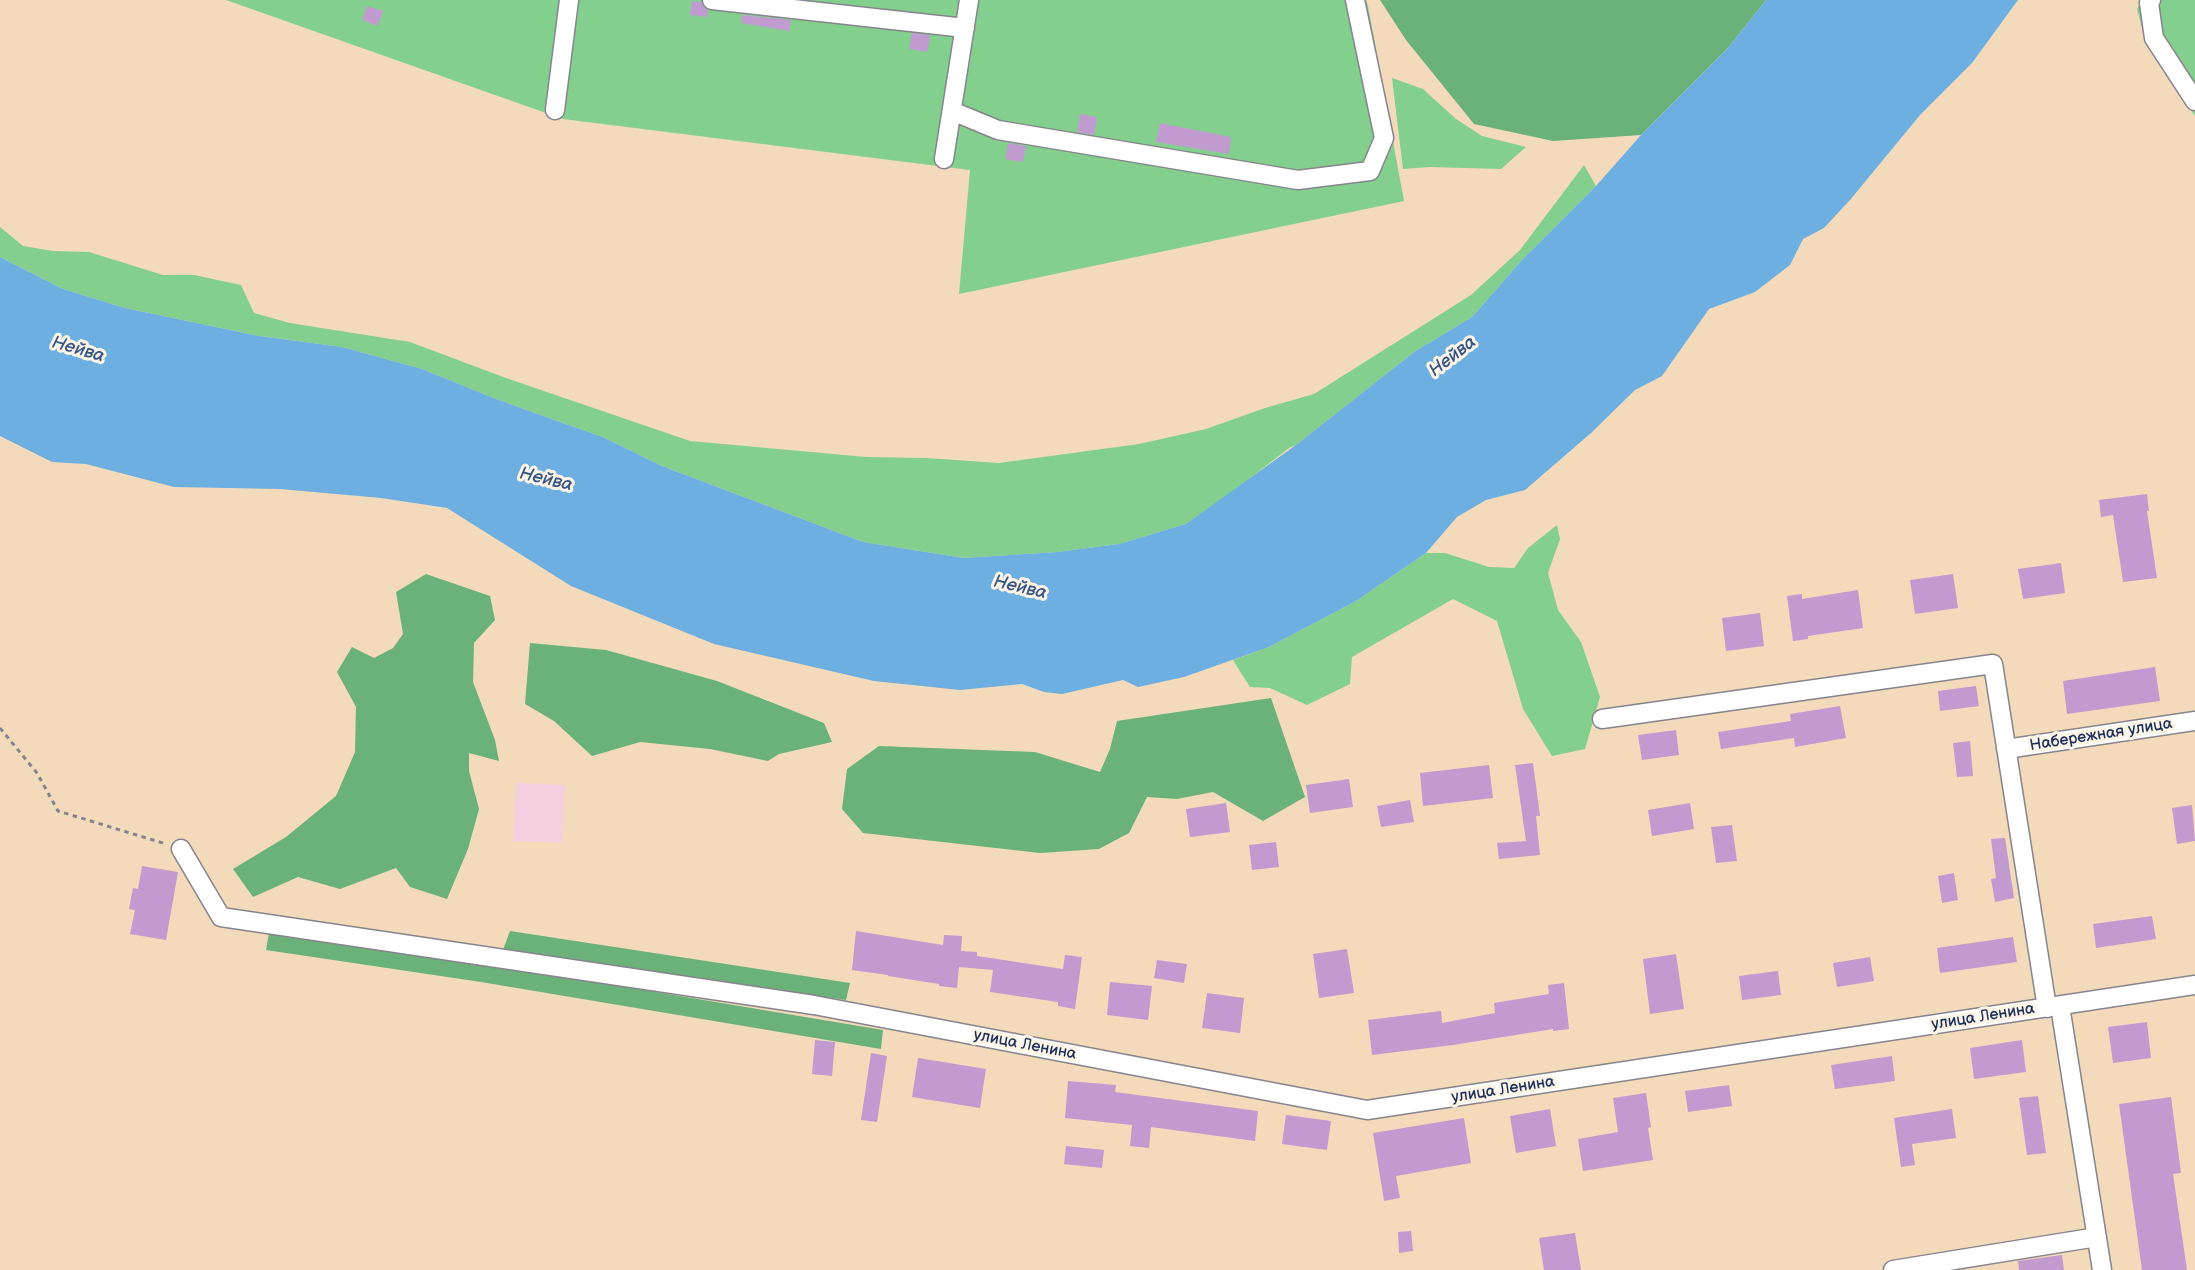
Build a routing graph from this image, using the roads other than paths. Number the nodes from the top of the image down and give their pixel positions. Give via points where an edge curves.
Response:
1 (569, 0) edge
2 (712, 0) edge
3 (969, 0) edge
4 (1355, 0) edge
5 (2151, 0) edge
6 (965, 28) junction
7 (2195, 101) edge
8 (555, 110) dead end
9 (952, 111) junction
10 (944, 159) dead end
11 (1602, 719) dead end
12 (2195, 721) edge
13 (2006, 749) junction
14 (181, 849) road end
15 (2195, 986) edge
16 (2053, 1007) junction
17 (2097, 1237) junction
18 (1893, 1270) edge
19 (2102, 1270) edge

1 - 8 street
2 - 6 street
3 - 6 street
4 - 9 street via 1384,138 1370,171 1298,180 998,130
5 - 7 street via 2154,38
6 - 9 street
9 - 10 street
11 - 13 street via 1993,664
12 - 13 street, Набережная улица
13 - 16 street
14 - 16 street, улица Ленина via 221,917 814,1005 1367,1110
15 - 16 street, улица Ленина
16 - 17 street
17 - 18 street
17 - 19 street

